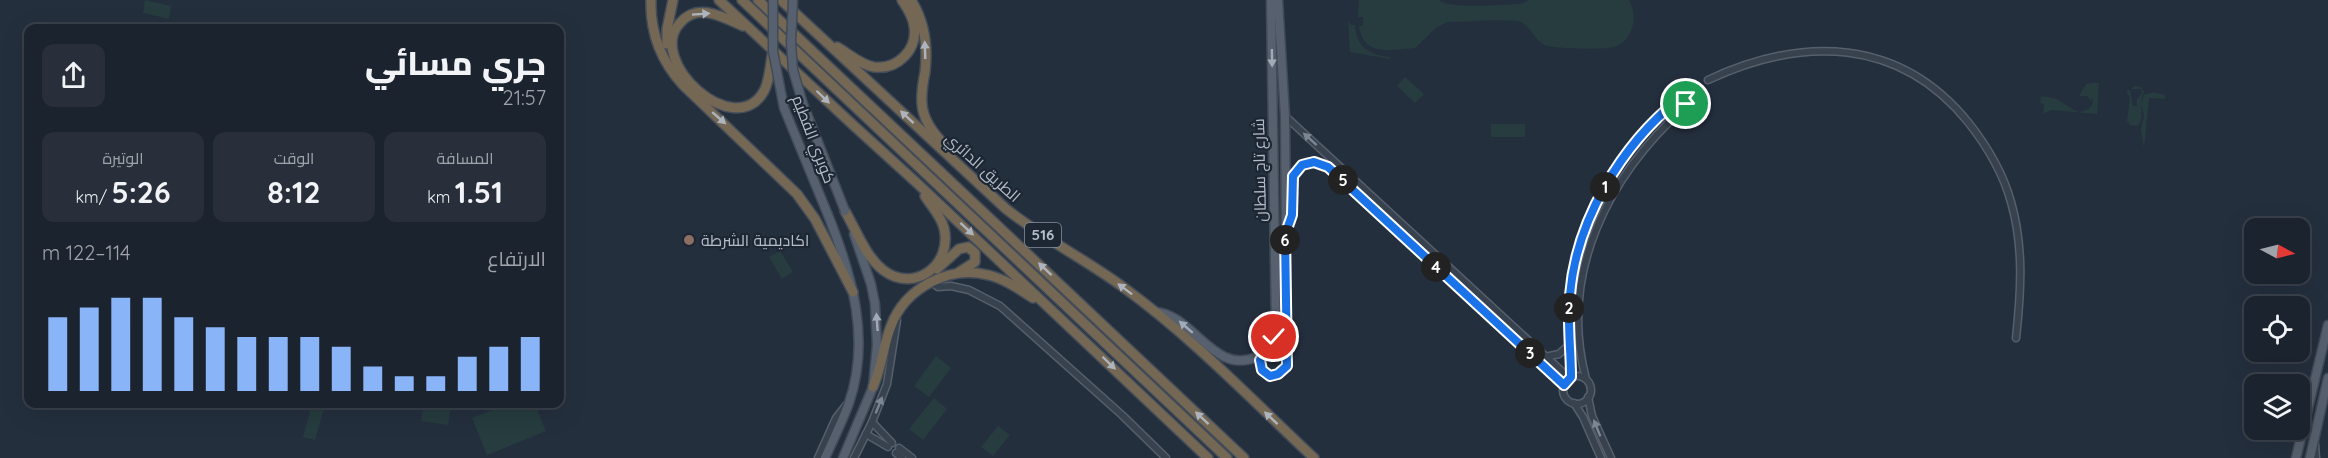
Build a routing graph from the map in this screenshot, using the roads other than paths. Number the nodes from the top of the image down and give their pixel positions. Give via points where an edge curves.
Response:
1 (651, 0) edge
2 (673, 0) edge
3 (719, 0) edge
4 (742, 0) edge
5 (758, 0) edge
6 (774, 0) edge
7 (781, 0) edge
8 (902, 0) edge
9 (911, 0) edge
10 (1270, 0) edge
11 (1278, 0) edge
12 (793, 2) edge
13 (753, 30) junction
14 (824, 41) junction
15 (773, 51) junction
16 (672, 57) junction
17 (1708, 81) dead end
18 (1285, 116) junction
19 (970, 176) junction
20 (918, 184) junction
21 (845, 211) junction
22 (1285, 235) junction
23 (957, 273) junction
24 (931, 277) junction
25 (854, 292) junction
26 (902, 305) junction
27 (1050, 308) junction
28 (1155, 312) junction
29 (2328, 325) edge
30 (2016, 338) dead end
31 (1570, 344) junction
32 (1264, 351) junction
33 (1545, 357) junction
34 (1570, 378) junction
35 (2328, 378) edge
36 (1586, 379) junction
37 (1564, 385) junction
38 (873, 387) junction
39 (1588, 397) junction
40 (850, 402) junction
41 (1574, 403) junction
42 (872, 422) junction
43 (866, 434) junction
44 (2314, 438) junction
45 (818, 458) edge
46 (825, 458) edge
47 (843, 458) edge
48 (854, 458) edge
49 (902, 458) edge
50 (912, 458) edge
51 (1166, 458) edge
52 (1208, 458) edge
53 (1227, 458) edge
54 (1244, 458) edge
55 (1314, 458) edge
56 (1600, 458) edge
57 (1611, 458) edge
58 (2296, 458) edge
59 (2310, 458) edge
60 (2316, 458) edge

1 -> 25 highway via 654,34 667,66 797,194
2 - 16 highway via 666,41
3 - 13 highway
4 - 53 highway, 516
54 -> 5 highway, الطريق الدائري / 516
6 - 15 main road, كوبري الفطيم, bridge
7 - 14 highway, الطريق الدائري / 516
8 - 14 highway, 516 via 914,24 914,39 908,53 897,63 883,68 868,66
19 -> 9 highway, 516 via 925,117 925,41
10 -> 32 main road, شارع تاج سلطان via 1276,328
11 - 18 main road, شارع تاج سلطان
12 - 21 main road, كوبري الفطيم, bridge via 793,70
16 -> 13 highway via 675,28 692,14 714,14
13 -> 20 highway
19 -> 14 highway, الطريق الدائري / 516
15 - 16 highway via 765,88 746,107 726,108 710,99 696,88
15 - 25 main road, كوبري الفطيم, bridge via 783,108 845,259
17 - 30 street via 1770,58 1835,51 1892,63 1938,90 1983,142 2008,194 2021,264
18 - 22 main road, شارع تاج سلطان
33 -> 18 street
28 -> 19 highway, الطريق الدائري / 516 via 1123,286 1019,219
20 - 24 highway via 944,230 943,253
20 -> 27 highway
21 - 24 highway via 882,270 903,279
38 -> 21 main road, كوبري الفطيم via 878,345 875,304
22 - 32 main road, شارع تاج سلطان via 1287,366 1276,375 1266,374 1260,363
22 - 37 street via 1292,215 1295,173 1305,163 1324,164
23 - 24 highway
23 - 24 highway via 975,262 972,249 959,249
23 - 27 highway via 1000,278
24 - 26 highway
24 - 51 street via 938,287 969,291 1000,306
25 - 40 main road, كوبري الفطيم via 859,347
26 - 38 highway via 891,326
42 -> 26 street via 890,371
27 -> 52 highway
32 -> 28 main road via 1239,360 1212,350 1177,319
55 -> 28 highway, الطريق الدائري / 516
29 - 58 main road
31 - 33 street via 1559,354
31 - 34 street
31 - 36 street via 1572,279 1581,242 1598,200 1636,142 1670,107 1684,99 1685,107 1657,132 1622,178 1594,234 1578,312 1579,346
33 - 34 street
34 - 36 street
34 - 37 street
35 - 44 main road
36 - 39 street
37 - 41 street via 1565,397
38 - 47 main road, كوبري الفطيم
39 - 41 street
57 -> 39 street
40 - 45 street via 836,418
40 - 46 main road, كوبري الفطيم
41 - 56 street
42 - 43 street
42 - 43 street via 890,445
43 - 48 street
44 - 59 main road
44 - 60 street
49 - 50 street via 898,451

